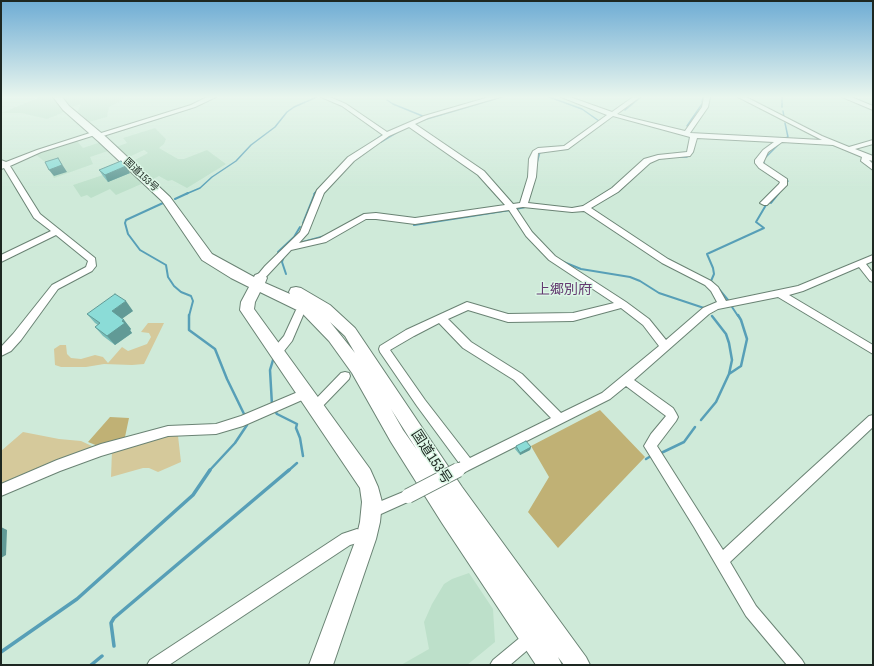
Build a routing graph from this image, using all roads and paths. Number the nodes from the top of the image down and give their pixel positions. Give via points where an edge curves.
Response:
1 (90, 128) edge
2 (117, 128) edge
3 (378, 128) edge
4 (401, 128) edge
5 (416, 128) edge
6 (592, 128) edge
7 (665, 128) edge
8 (694, 128) edge
9 (804, 128) edge
10 (97, 134) junction
11 (691, 134) junction
12 (387, 135) junction
13 (781, 140) junction
14 (873, 142) edge
15 (834, 143) junction
16 (848, 149) junction
17 (870, 158) edge
18 (3, 165) edge
19 (873, 168) edge
20 (764, 203) dead end
21 (524, 205) junction
22 (511, 207) junction
23 (585, 208) junction
24 (56, 232) junction
25 (289, 248) junction
26 (873, 258) edge
27 (1, 260) edge
28 (861, 264) junction
29 (873, 279) edge
30 (258, 282) junction
31 (780, 294) junction
32 (623, 304) junction
33 (723, 305) junction
34 (299, 313) dead end
35 (440, 318) junction
36 (665, 346) junction
37 (3, 348) edge
38 (873, 350) edge
39 (276, 353) junction
40 (345, 376) dead end
41 (626, 380) junction
42 (305, 394) junction
43 (315, 407) junction
44 (560, 419) junction
45 (873, 420) edge
46 (465, 465) junction
47 (1, 490) edge
48 (372, 512) junction
49 (366, 539) junction
50 (721, 561) junction
51 (547, 623) junction
52 (530, 638) junction
53 (156, 665) edge
54 (321, 665) edge
55 (498, 665) edge
56 (550, 665) edge
57 (578, 665) edge
58 (797, 665) edge

1 - 10 highway, 国道153号
2 - 10 street
3 - 12 street
4 - 12 street
5 - 22 street via 481,173
6 - 21 street via 566,148 535,152
7 - 11 street
8 - 11 street
9 - 15 street
10 - 18 street via 39,151
10 - 30 highway, 国道153号 via 166,199 199,243 198,246 213,262
11 - 13 street
11 - 23 street via 688,155 652,158 615,190
12 - 25 street via 351,159 320,192 304,233
13 - 15 street
13 - 20 street via 765,151 759,160 762,166 784,181
14 - 16 street
15 - 16 street
16 - 17 street
17 - 19 street via 864,159
18 - 24 street via 37,216
21 - 22 street
21 - 23 street via 572,210
22 - 25 street via 415,221 364,217 323,240
22 - 32 street via 529,234 552,258
23 - 33 street via 665,261 708,283 715,289
24 - 27 street
24 - 37 street via 92,260 92,266 55,287
25 - 30 street
26 - 28 street
28 - 29 street
28 - 31 street via 800,289
30 - 39 highway via 247,310
30 - 51 highway, 国道153号 via 280,284 312,300 350,332 455,494
30 - 52 highway, 国道153号 via 306,308 334,337 358,368 397,436
31 - 33 street
31 - 38 street
32 - 35 street via 573,317 508,318 467,306
32 - 36 street via 646,322
33 - 36 street via 706,311
34 - 39 street via 288,338
35 - 44 street via 467,345 518,377
35 - 46 street via 384,349
36 - 41 street
39 - 42 highway
40 - 43 street
41 - 44 street via 606,396
41 - 50 street via 669,412 672,417 650,446
42 - 43 highway
42 - 47 street via 246,420 211,429 156,433 86,455
43 - 48 highway via 363,474 369,487
44 - 46 street
45 - 50 street
46 - 48 street, bridge
48 - 49 highway
49 - 53 street via 357,536 347,540
49 - 54 highway
50 - 58 street via 751,611
51 - 52 street
51 - 57 highway, 国道153号
52 - 55 street
52 - 56 highway, 国道153号

